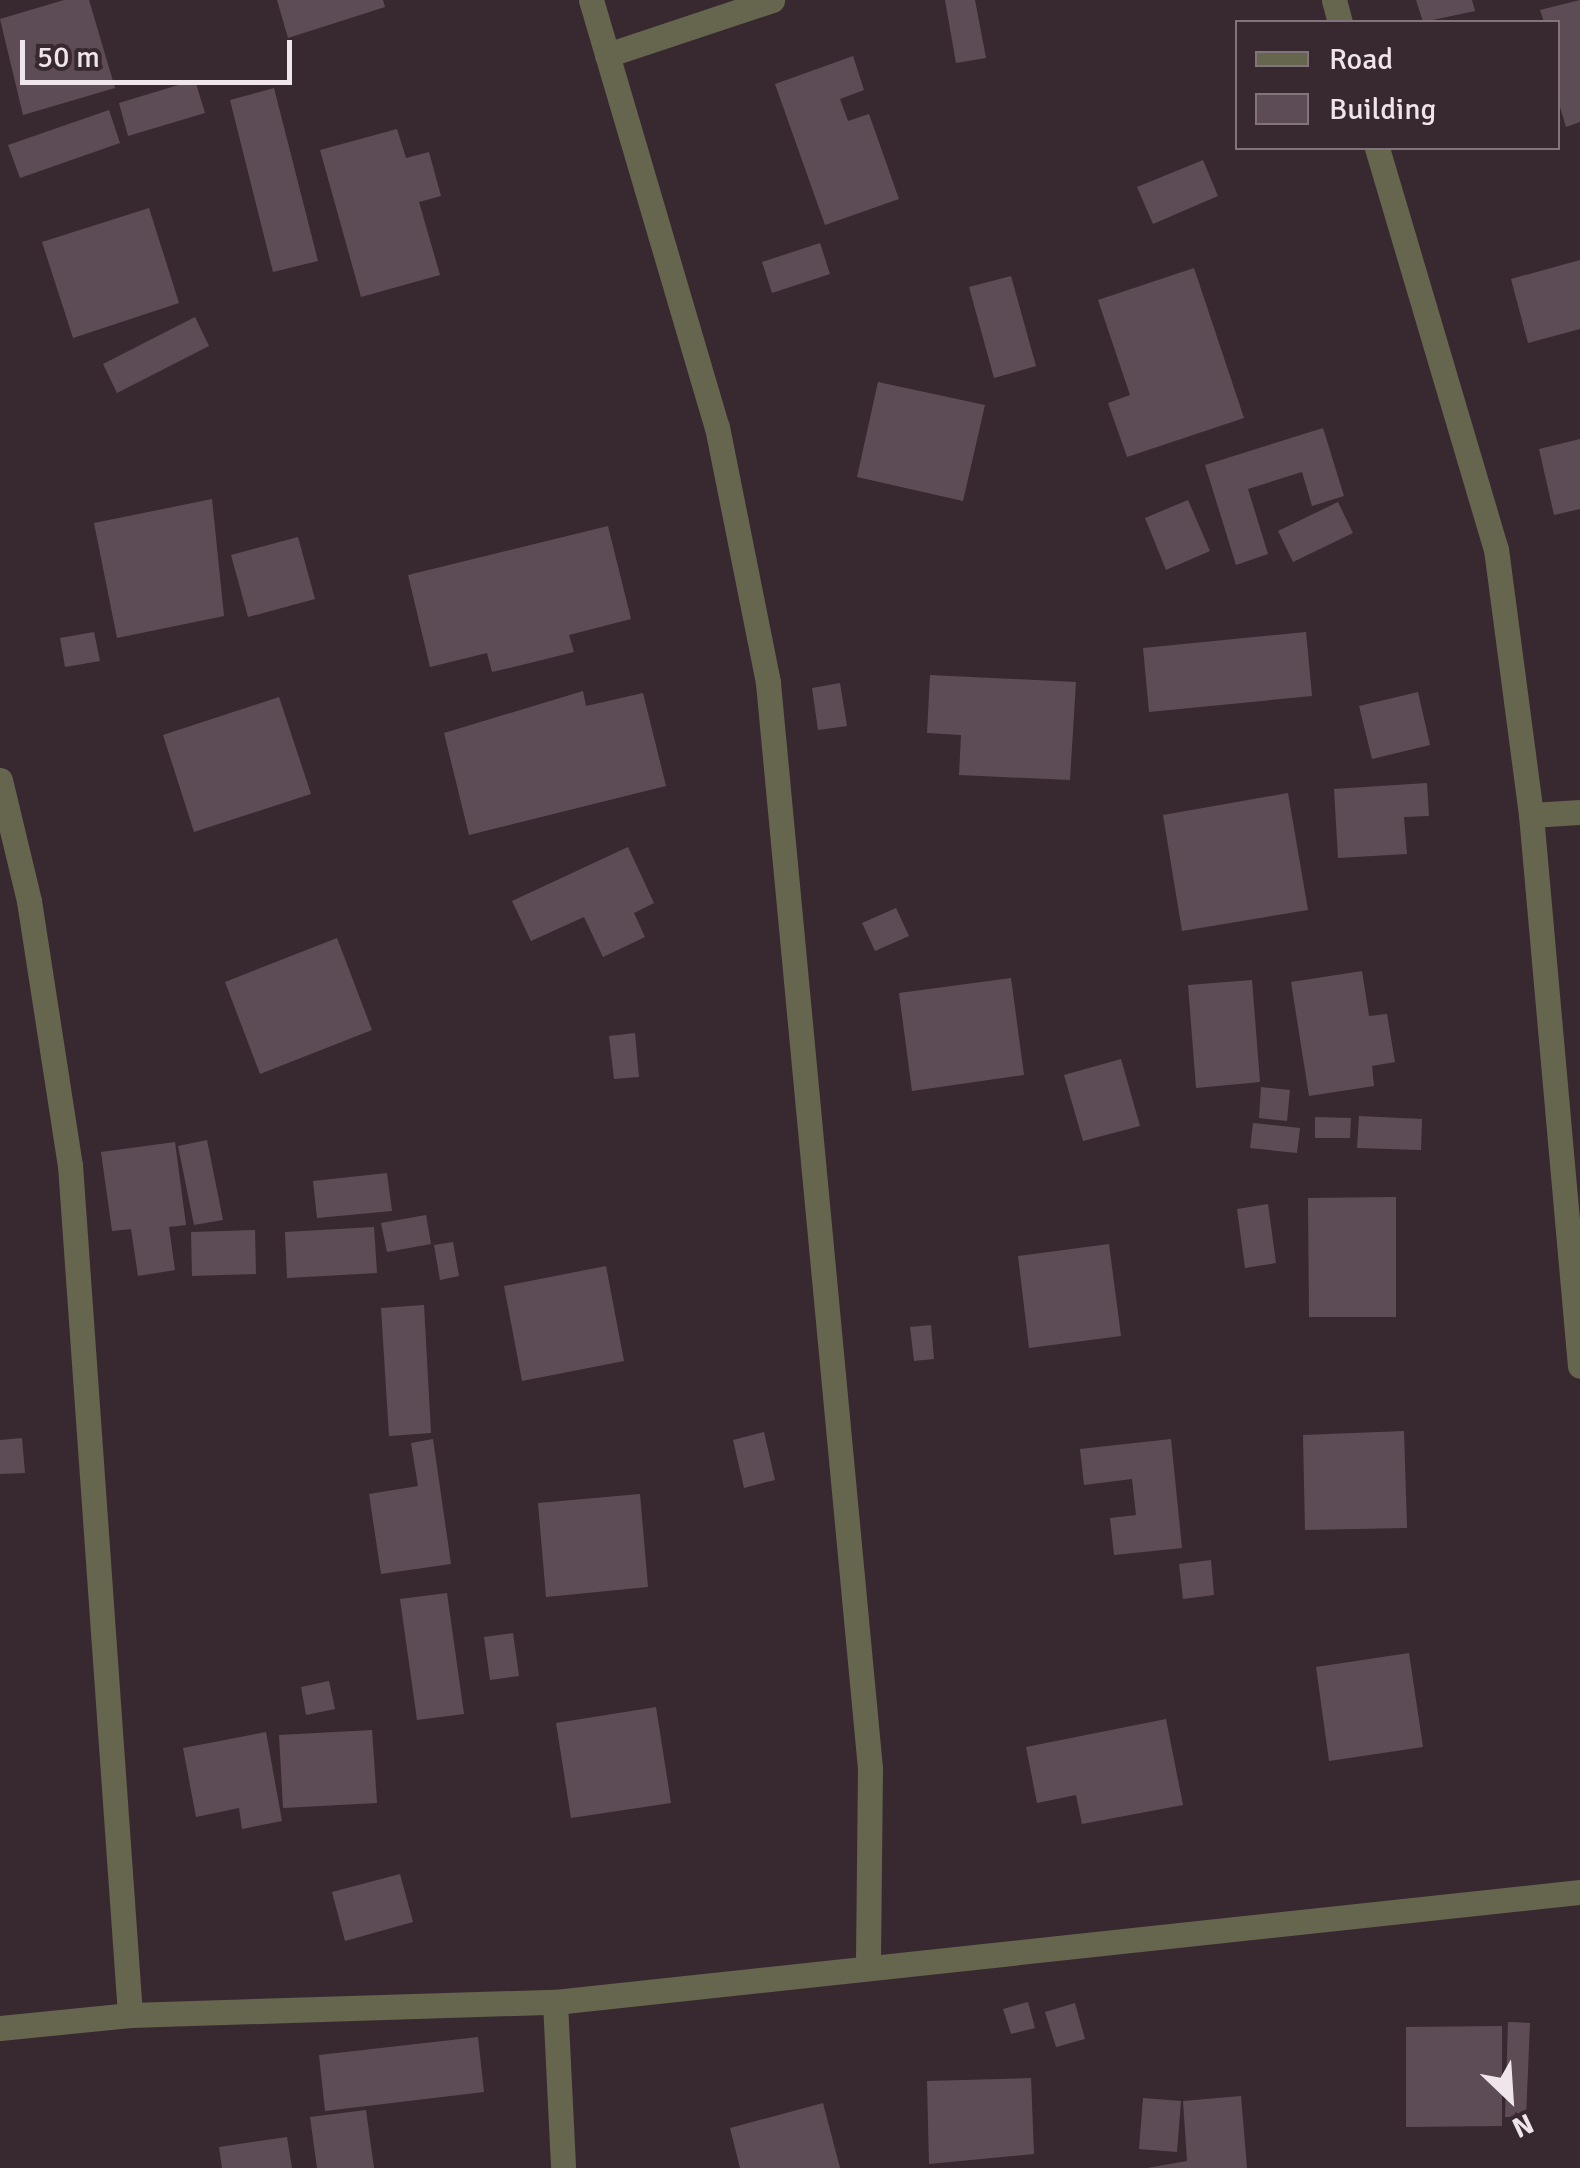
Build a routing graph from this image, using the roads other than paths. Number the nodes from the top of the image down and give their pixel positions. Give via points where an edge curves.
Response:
1 (591, 0) edge
2 (772, 0) edge
3 (607, 55) junction
4 (1379, 150) edge
5 (0, 780) edge
6 (1580, 812) edge
7 (1531, 815) junction
8 (1580, 1366) edge
9 (1580, 1892) edge
10 (868, 1966) junction
11 (555, 2002) junction
12 (130, 2015) junction
13 (0, 2028) edge
14 (563, 2168) edge

1 - 3 street
2 - 3 street
3 - 10 street via 717,427 768,683 870,1768
4 - 7 street via 1496,549
5 - 12 street via 29,901 70,1165
6 - 7 street
7 - 8 street
9 - 10 street
10 - 11 street
11 - 12 street
11 - 14 street
12 - 13 street

